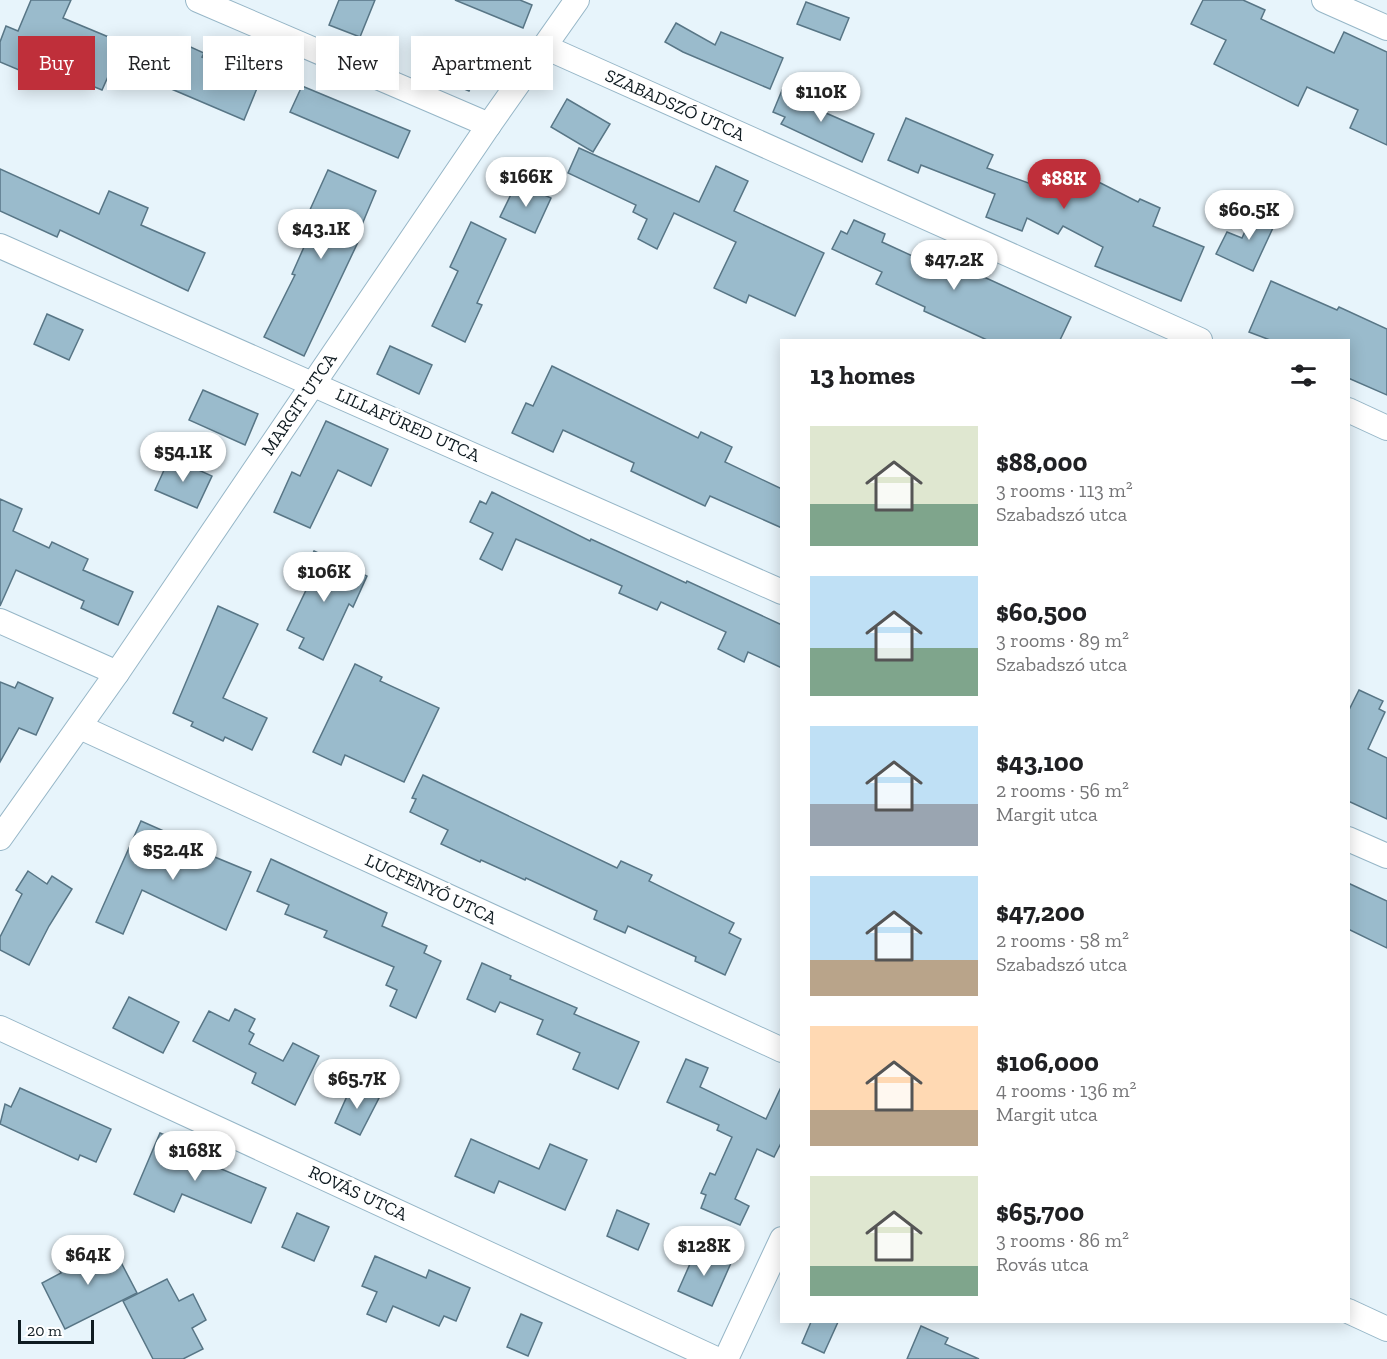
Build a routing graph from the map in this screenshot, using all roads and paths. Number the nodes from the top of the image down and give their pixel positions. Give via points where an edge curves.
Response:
1 (198, 0) edge
2 (577, 0) edge
3 (1324, 0) edge
4 (1387, 28) edge
5 (552, 36) edge
6 (553, 51) edge
7 (514, 90) edge
8 (489, 125) junction
9 (0, 246) edge
10 (1196, 339) edge
11 (313, 383) junction
12 (1350, 411) edge
13 (1387, 428) edge
14 (780, 591) edge
15 (0, 621) edge
16 (117, 673) junction
17 (80, 727) junction
18 (0, 838) edge
19 (1350, 840) edge
20 (1387, 856) edge
21 (0, 1028) edge
22 (780, 1049) edge
23 (780, 1243) edge
24 (1350, 1312) edge
25 (1387, 1329) edge
26 (716, 1359) edge
27 (726, 1359) edge

1 - 8 street
2 - 5 street, MARGIT UTCA
3 - 4 street
6 - 10 street, SZABADSZÓ UTCA
7 - 8 street, MARGIT UTCA
8 - 11 street, MARGIT UTCA
9 - 11 street, LILLAFÜRED UTCA
11 - 14 street, LILLAFÜRED UTCA
11 - 16 street, MARGIT UTCA
12 - 13 street
15 - 16 street
16 - 17 street, MARGIT UTCA
17 - 18 street, MARGIT UTCA
17 - 22 street, LUCFENYŐ UTCA
19 - 20 street
21 - 26 street, ROVÁS UTCA
23 - 27 street
24 - 25 street

